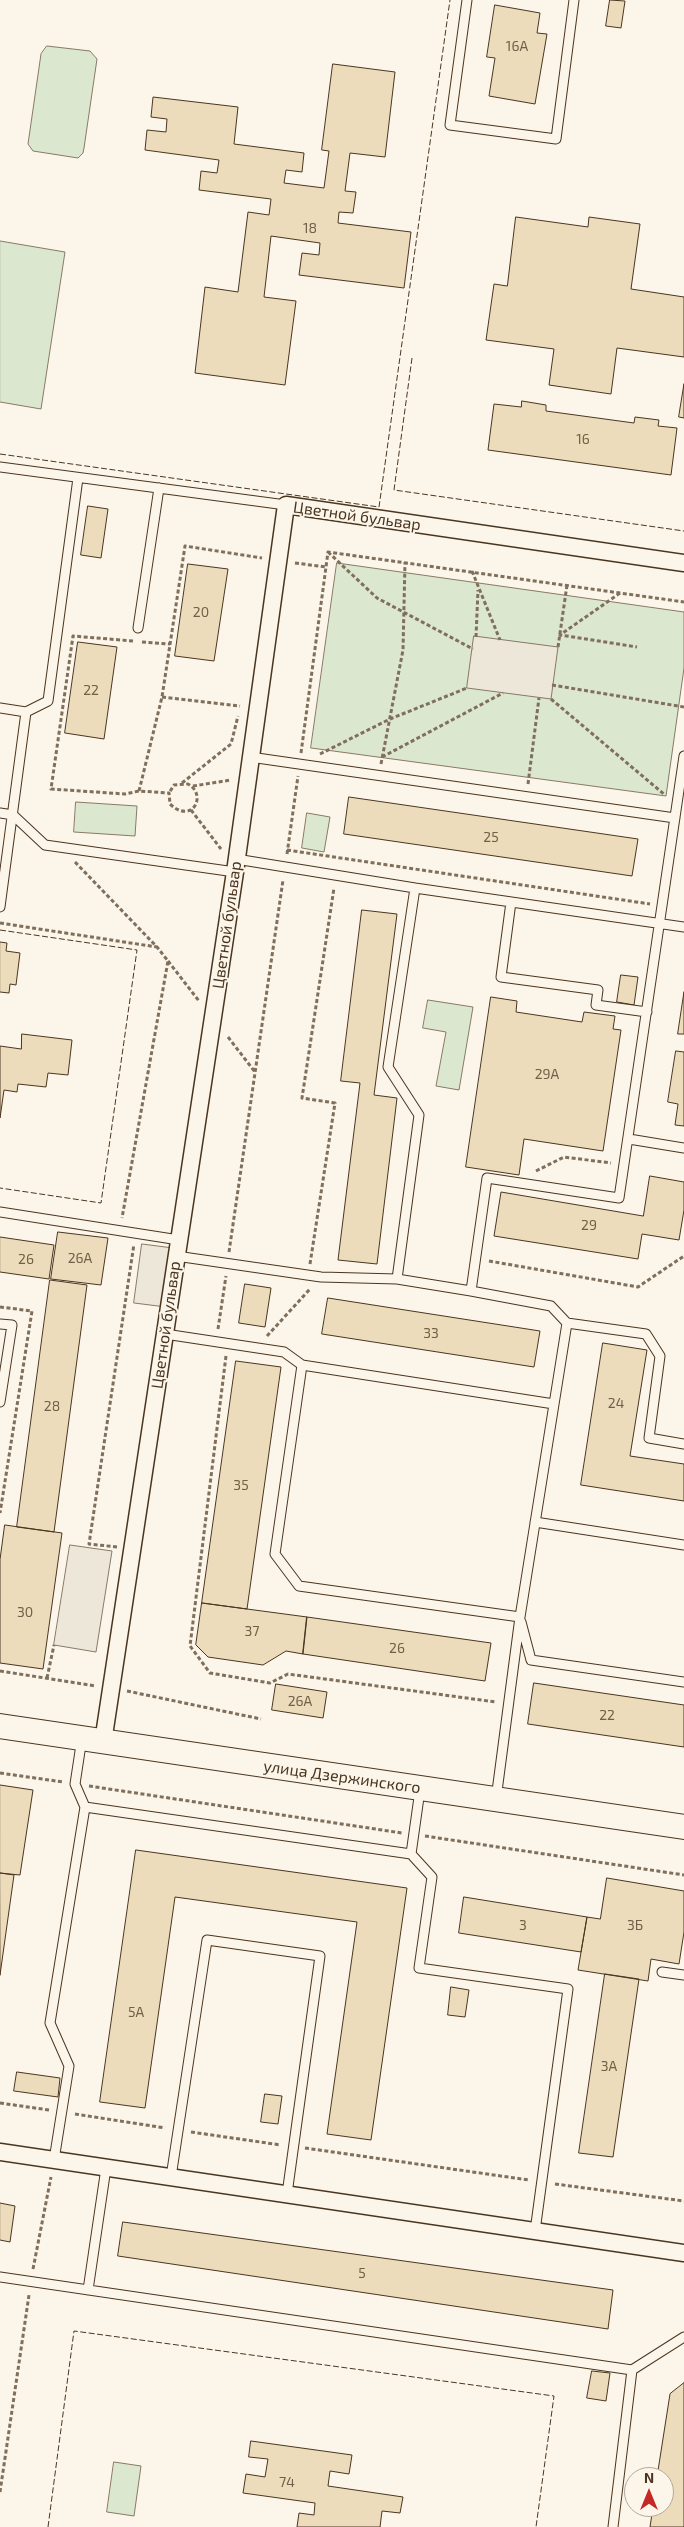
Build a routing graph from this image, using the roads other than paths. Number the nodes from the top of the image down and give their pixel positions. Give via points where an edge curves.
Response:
1 (467, 0) edge
2 (574, 0) edge
3 (0, 468) edge
4 (78, 478) junction
5 (159, 488) junction
6 (286, 505) junction
7 (684, 563) edge
8 (138, 628) dead end
9 (0, 708) edge
10 (26, 712) junction
11 (684, 756) edge
12 (250, 757) junction
13 (0, 813) edge
14 (13, 815) junction
15 (675, 818) junction
16 (236, 861) junction
17 (414, 888) junction
18 (511, 902) junction
19 (0, 907) edge
20 (660, 923) junction
21 (684, 926) edge
22 (647, 1012) junction
23 (629, 1140) junction
24 (684, 1148) edge
25 (0, 1212) edge
26 (178, 1248) junction
27 (397, 1279) junction
28 (472, 1291) junction
29 (567, 1323) junction
30 (0, 1324) edge
31 (165, 1334) junction
32 (302, 1365) junction
33 (0, 1402) edge
34 (554, 1404) junction
35 (684, 1444) edge
36 (535, 1522) junction
37 (684, 1545) edge
38 (520, 1617) junction
39 (684, 1682) edge
40 (0, 1726) edge
41 (93, 1740) junction
42 (421, 1788) junction
43 (496, 1799) junction
44 (85, 1807) junction
45 (684, 1827) edge
46 (411, 1854) junction
47 (662, 1972) dead end
48 (684, 1975) edge
49 (0, 2152) edge
50 (54, 2160) junction
51 (106, 2168) junction
52 (171, 2177) junction
53 (287, 2194) junction
54 (535, 2231) junction
55 (684, 2253) edge
56 (0, 2277) edge
57 (88, 2290) junction
58 (684, 2337) edge
59 (632, 2370) junction
60 (613, 2527) edge

1 - 2 lane via 450,125 556,139
3 - 4 lane
4 - 5 lane
4 - 10 lane via 48,701
5 - 6 lane
5 - 8 lane
6 - 7 street, Цветной бульвар
6 - 12 street, Цветной бульвар
9 - 10 lane
10 - 14 lane
11 - 15 lane
12 - 15 lane
12 - 16 street, Цветной бульвар
13 - 14 lane
14 - 16 lane via 45,845
14 - 19 lane
15 - 20 lane
16 - 17 lane
16 - 26 street, Цветной бульвар
17 - 18 lane
17 - 27 lane via 388,1067 419,1115
18 - 20 lane
18 - 22 lane via 501,978 598,990 596,1005
20 - 21 lane
20 - 22 lane
22 - 23 lane
23 - 24 lane
23 - 28 lane via 619,1198 487,1178
25 - 26 lane via 135,1234
26 - 27 lane via 227,1264 321,1277
26 - 31 street, Цветной бульвар
27 - 28 lane
28 - 29 lane via 551,1306
29 - 34 lane
29 - 35 lane via 646,1334 660,1356 649,1438
30 - 33 lane via 12,1325
31 - 32 lane via 284,1352
31 - 41 street, Цветной бульвар via 112,1688
32 - 34 lane
32 - 38 lane via 275,1554 298,1586
34 - 36 lane
36 - 37 lane
36 - 38 lane
38 - 39 lane via 531,1660
38 - 43 lane
40 - 41 main road, улица Дзержинского
41 - 42 main road, улица Дзержинского
41 - 44 lane via 75,1784
42 - 43 main road, улица Дзержинского
42 - 46 lane
43 - 45 main road, улица Дзержинского
44 - 46 lane
44 - 50 lane via 50,2023 69,2066
46 - 54 lane via 432,1877 419,1968 568,1989
47 - 48 lane
49 - 50 street
50 - 51 street
51 - 52 street
51 - 57 lane
52 - 53 street
52 - 53 lane via 207,1940 320,1956
53 - 54 street
54 - 55 street
56 - 57 lane
57 - 59 lane
58 - 59 lane
59 - 60 lane

